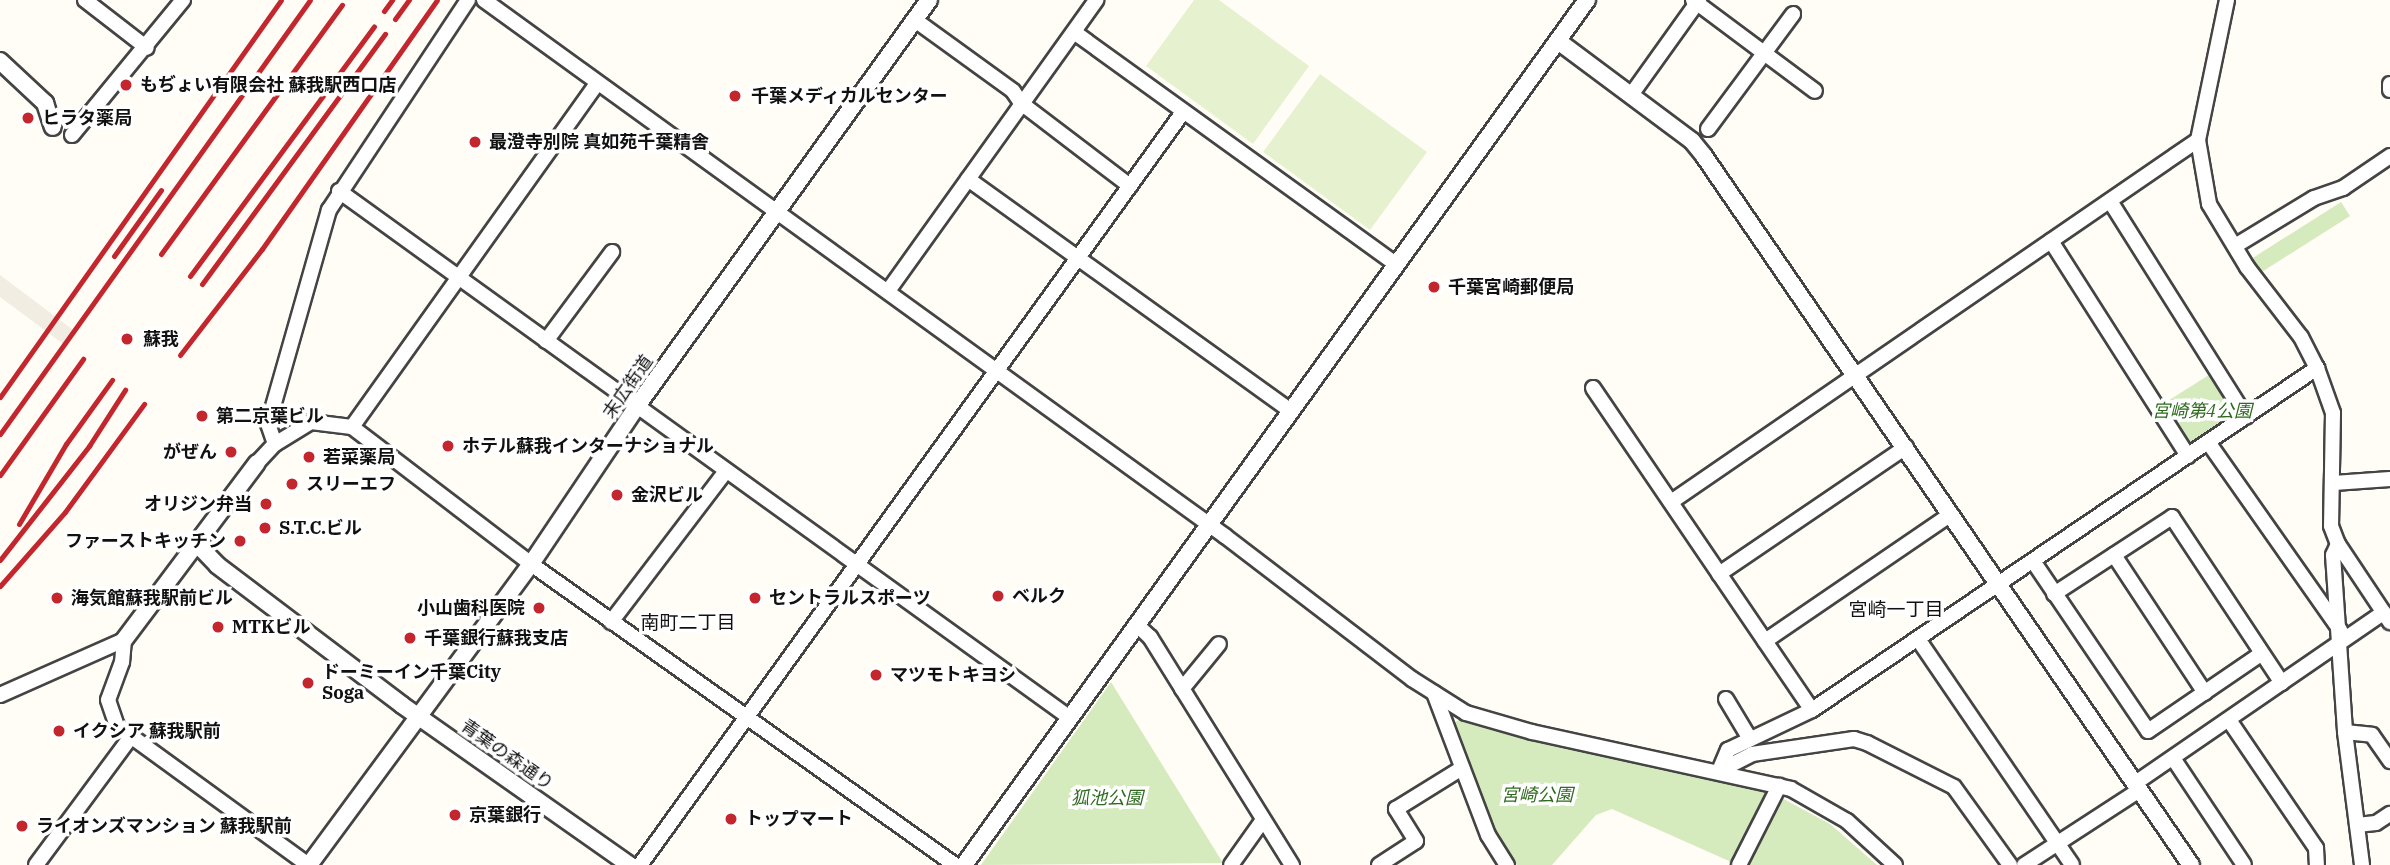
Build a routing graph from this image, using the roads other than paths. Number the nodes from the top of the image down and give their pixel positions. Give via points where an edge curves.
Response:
1 (85, 0) edge
2 (183, 0) edge
3 (468, 0) edge
4 (484, 0) edge
5 (929, 0) edge
6 (1096, 0) edge
7 (1587, 0) edge
8 (2227, 0) edge
9 (1696, 1) edge
10 (1793, 14) dead end
11 (915, 20) junction
12 (1074, 32) junction
13 (1558, 41) junction
14 (147, 48) junction
15 (1765, 51) junction
16 (0, 61) edge
17 (2390, 84) edge
18 (596, 85) junction
19 (2390, 90) edge
20 (1815, 91) dead end
21 (1631, 95) junction
22 (1021, 103) junction
23 (1183, 112) junction
24 (53, 127) dead end
25 (1708, 129) dead end
26 (72, 135) dead end
27 (2198, 140) junction
28 (2390, 156) edge
29 (968, 179) junction
30 (1130, 186) junction
31 (339, 191) junction
32 (2109, 201) junction
33 (777, 212) junction
34 (2051, 241) junction
35 (2235, 246) junction
36 (612, 252) dead end
37 (1078, 258) junction
38 (1397, 265) junction
39 (458, 275) junction
40 (888, 291) junction
41 (546, 341) junction
42 (2317, 369) junction
43 (996, 371) junction
44 (1856, 375) junction
45 (1593, 388) dead end
46 (638, 406) junction
47 (1289, 410) junction
48 (2246, 417) junction
49 (352, 427) junction
50 (2208, 442) junction
51 (275, 444) junction
52 (1906, 447) junction
53 (2188, 456) junction
54 (257, 463) joint
55 (726, 471) junction
56 (2390, 479) edge
57 (2334, 482) junction
58 (1671, 502) junction
59 (1951, 513) junction
60 (1209, 524) junction
61 (2338, 544) junction
62 (198, 545) junction
63 (2114, 555) junction
64 (2033, 561) junction
65 (858, 564) junction
66 (531, 565) junction
67 (1719, 573) junction
68 (1998, 584) junction
69 (2054, 594) junction
70 (2387, 617) edge
71 (611, 622) junction
72 (1137, 625) junction
73 (2341, 636) junction
74 (1918, 639) junction
75 (124, 640) junction
76 (1765, 641) junction
77 (1219, 644) dead end
78 (2261, 654) junction
79 (2282, 683) junction
80 (1182, 689) junction
81 (1434, 693) junction
82 (2205, 693) junction
83 (0, 695) edge
84 (1726, 699) dead end
85 (1812, 710) junction
86 (421, 718) junction
87 (1070, 718) junction
88 (745, 719) junction
89 (2229, 720) junction
90 (2345, 732) junction
91 (131, 738) junction
92 (1750, 739) junction
93 (2173, 758) junction
94 (2390, 761) edge
95 (1462, 768) junction
96 (1719, 771) junction
97 (1779, 786) junction
98 (2136, 787) junction
99 (2390, 814) edge
100 (1263, 820) junction
101 (2357, 825) junction
102 (2057, 843) junction
103 (36, 865) edge
104 (308, 865) edge
105 (630, 865) edge
106 (640, 865) edge
107 (955, 865) edge
108 (964, 865) edge
109 (1231, 865) edge
110 (1292, 865) edge
111 (1379, 865) edge
112 (1507, 865) edge
113 (1739, 865) edge
114 (1895, 865) edge
115 (2010, 865) edge
116 (2025, 865) edge
117 (2072, 865) edge
118 (2191, 865) edge
119 (2244, 865) edge
120 (2317, 865) edge
121 (2362, 865) edge

1 - 14 street
2 - 14 street
3 - 31 street
4 - 18 street
5 - 11 street, 末広街道
6 - 12 street
7 - 13 street
8 - 27 street
9 - 15 street
9 - 21 street
10 - 15 street
11 - 22 street via 1013,91
11 - 33 street, 末広街道
12 - 22 street
12 - 23 street
13 - 21 street
13 - 38 street
14 - 26 street
15 - 20 street
15 - 25 street
16 - 24 street via 45,103
17 - 19 street
18 - 33 street
18 - 39 street
21 - 44 street via 1692,141
22 - 29 street
22 - 30 street
23 - 30 street
23 - 38 street
27 - 32 street
27 - 35 street via 2209,204
28 - 35 street via 2343,188 2314,198
29 - 37 street
29 - 40 street
30 - 37 street
31 - 39 street
31 - 51 street via 329,211 268,424
32 - 34 street
32 - 48 street
33 - 40 street
33 - 46 street, 末広街道
34 - 44 street
34 - 53 street
35 - 42 street via 2301,337
36 - 41 street
37 - 43 street
37 - 47 street
38 - 47 street
39 - 41 street
39 - 49 street
40 - 43 street
41 - 46 street
42 - 48 street
42 - 57 street via 2333,413
43 - 60 street
43 - 65 street
44 - 52 street
44 - 58 street
45 - 58 street
46 - 55 street
46 - 66 street, 末広街道
47 - 60 street
48 - 50 street
49 - 51 street via 311,422
49 - 66 street
50 - 53 street
50 - 73 street
51 - 54 street
52 - 59 street
52 - 67 street
53 - 64 street
54 - 62 street
55 - 65 street
55 - 71 street
56 - 57 street
57 - 61 street via 2331,526
58 - 67 street
59 - 68 street
59 - 76 street
60 - 72 street
60 - 81 street
61 - 70 street
61 - 73 street via 2333,555
62 - 75 street
62 - 86 street, 青葉の森通り via 217,565
63 - 69 street
63 - 78 street via 2172,517
63 - 82 street
64 - 68 street
64 - 69 street
65 - 87 street
65 - 88 street
66 - 71 street
66 - 86 street, 末広街道
67 - 76 street
68 - 74 street
68 - 98 street
69 - 82 street via 2148,731
70 - 73 street
71 - 88 street
72 - 80 street via 1150,637
72 - 87 street
73 - 79 street
73 - 90 street
74 - 85 street
74 - 102 street
75 - 83 street
75 - 91 street via 108,710
76 - 85 street
77 - 80 street
78 - 79 street
78 - 82 street
79 - 89 street
80 - 100 street
81 - 95 street
81 - 96 street via 1466,713 1532,732
84 - 92 street
85 - 92 street
86 - 104 street, 末広街道
86 - 105 street, 青葉の森通り
87 - 108 street
88 - 106 street
88 - 107 street
89 - 93 street
89 - 120 street via 2316,848
90 - 94 street via 2372,735
90 - 101 street
91 - 103 street
91 - 104 street
92 - 96 street via 1728,750
93 - 98 street
93 - 119 street
95 - 111 street via 1396,809 1416,841
95 - 112 street via 1488,835
96 - 97 street
96 - 115 street via 1752,754 1854,739 1867,743 1954,788
97 - 113 street
97 - 114 street via 1819,802 1847,821
98 - 102 street
98 - 118 street
99 - 101 street via 2376,823
100 - 109 street
100 - 110 street
101 - 121 street
102 - 116 street
102 - 117 street

